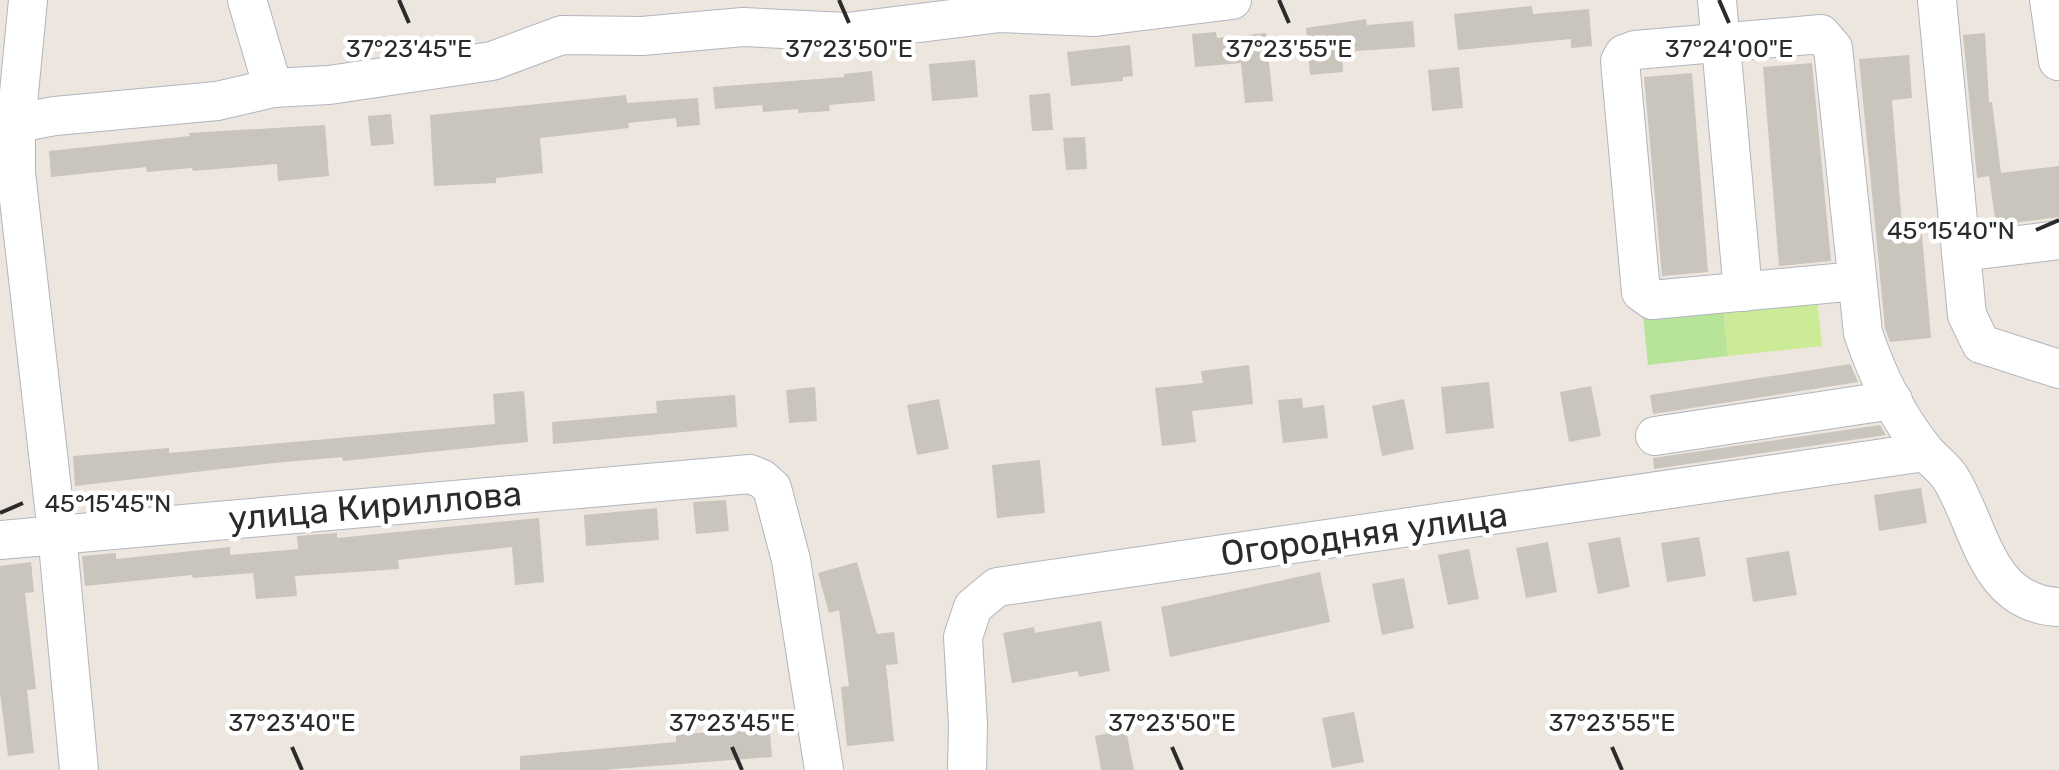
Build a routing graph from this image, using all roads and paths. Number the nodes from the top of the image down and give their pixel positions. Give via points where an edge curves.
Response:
1 (28, 0) edge
2 (247, 0) edge
3 (1232, 0) edge
4 (1717, 0) edge
5 (1937, 0) edge
6 (2048, 0) edge
7 (737, 14) edge
8 (1721, 42) junction
9 (2058, 61) edge
10 (273, 88) junction
11 (8, 125) edge
12 (2059, 240) edge
13 (1961, 252) junction
14 (1857, 281) junction
15 (1743, 292) junction
16 (2059, 368) edge
17 (1892, 400) junction
18 (1655, 436) dead end
19 (1926, 452) junction
20 (57, 533) junction
21 (0, 540) edge
22 (2059, 607) edge
23 (79, 770) edge
24 (824, 770) edge
25 (967, 770) edge

1 - 11 street
2 - 10 street
3 - 7 street via 1096,16 1000,14 847,32
4 - 8 street
5 - 13 street
6 - 9 street
7 - 10 street via 642,36 562,34 492,62
8 - 14 street via 1821,34 1828,39
8 - 15 street
8 - 15 street via 1635,50 1620,61 1641,292 1652,300
10 - 11 street via 217,101
11 - 20 street
12 - 13 street
13 - 16 street via 1967,315 1982,344
14 - 15 street
14 - 17 street via 1863,334
17 - 18 street
17 - 19 street
19 - 22 street via 1952,480 2002,580 2028,602
19 - 25 street, Огородняя улица via 997,587 973,607 963,637
20 - 21 street, улица Кириллова
20 - 23 street
20 - 24 street, улица Кириллова via 750,474 772,488

